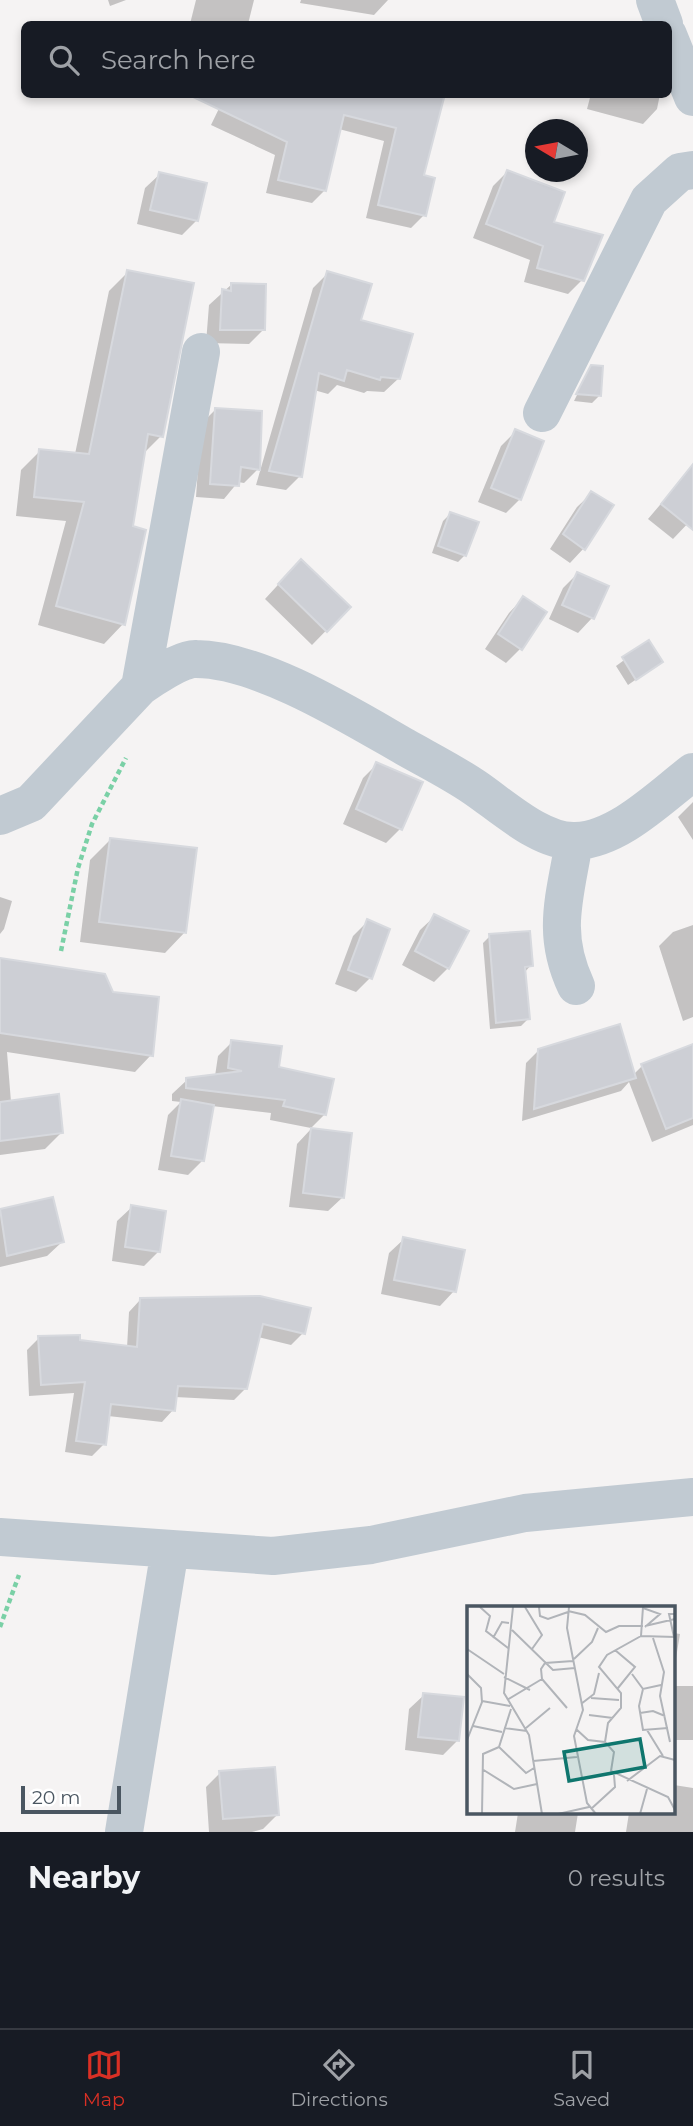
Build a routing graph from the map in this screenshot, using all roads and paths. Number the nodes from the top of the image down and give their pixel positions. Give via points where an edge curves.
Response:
1 (655, 0) edge
2 (663, 21) edge
3 (672, 45) edge
4 (693, 97) edge
5 (693, 170) edge
6 (201, 352) dead end
7 (542, 413) dead end
8 (140, 687) junction
9 (131, 747) dead end
10 (693, 772) edge
11 (0, 816) edge
12 (574, 842) junction
13 (61, 951) dead end
14 (576, 986) dead end
15 (693, 1497) edge
16 (16, 1538) edge
17 (170, 1549) junction
18 (0, 1627) edge
19 (124, 1832) edge

1 - 2 street
3 - 4 street
5 - 7 street via 680,172 649,200
6 - 8 street
8 - 11 street via 31,803
8 - 12 street via 194,658 239,667 318,697 473,786 528,827
9 - 13 path via 92,824
10 - 12 street via 603,835
12 - 14 street via 560,933 563,959
15 - 17 street via 525,1513 320,1553 273,1556
16 - 17 street
16 - 18 path
17 - 19 street

